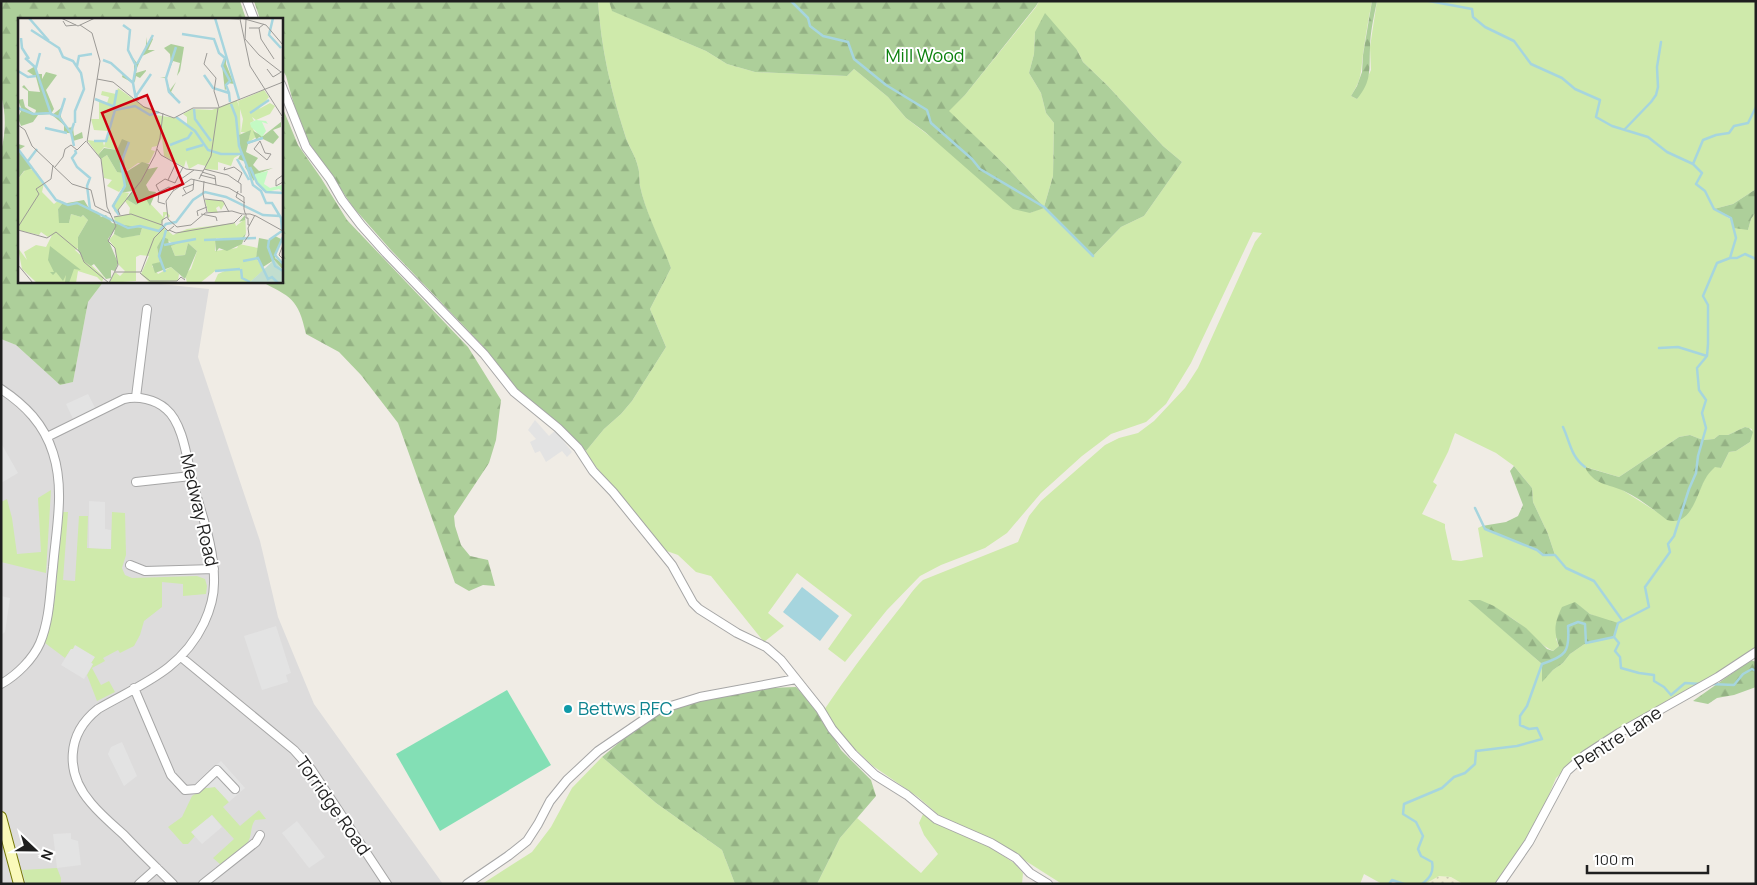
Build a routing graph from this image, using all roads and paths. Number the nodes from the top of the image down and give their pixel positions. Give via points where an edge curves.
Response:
1 (248, 1) edge
2 (254, 18) edge
3 (282, 87) edge
4 (147, 309) dead end
5 (1, 389) edge
6 (136, 397) junction
7 (47, 437) junction
8 (191, 476) junction
9 (136, 482) dead end
10 (130, 565) dead end
11 (214, 569) junction
12 (1756, 652) edge
13 (181, 657) junction
14 (796, 679) junction
15 (1, 684) edge
16 (134, 688) junction
17 (235, 789) dead end
18 (1, 817) edge
19 (260, 835) dead end
20 (157, 868) junction
21 (19, 884) edge
22 (139, 884) edge
23 (173, 884) edge
24 (203, 884) edge
25 (387, 884) edge
26 (467, 884) edge
27 (1048, 884) edge
28 (1500, 884) edge

1 - 2 street
3 - 14 street via 306,147 361,225 484,354 514,392 578,448 593,471 672,565 693,603 737,633 766,647
4 - 6 street
5 - 7 street via 29,410
6 - 7 street
6 - 8 street, Medway Road via 159,404 173,418
7 - 15 street via 57,470 59,503 47,621 40,644 26,665
8 - 9 street
8 - 11 street, Medway Road
10 - 11 street via 145,571
11 - 13 street, Medway Road via 210,611
12 - 28 street, Pentre Lane via 1619,733 1567,771 1529,842
13 - 16 street, Medway Road via 159,675
13 - 25 street, Torridge Road via 305,762
14 - 26 street via 700,697 658,710 598,751 550,801 527,841
14 - 27 street via 832,729 875,775 936,819 991,843 1016,858 1030,873
16 - 17 street via 171,775 185,790 197,789 217,770
16 - 20 street, Medway Road via 98,709 80,727 74,744 73,765 90,803
18 - 21 street
19 - 24 street via 256,842
20 - 22 street
20 - 23 street, Medway Road

